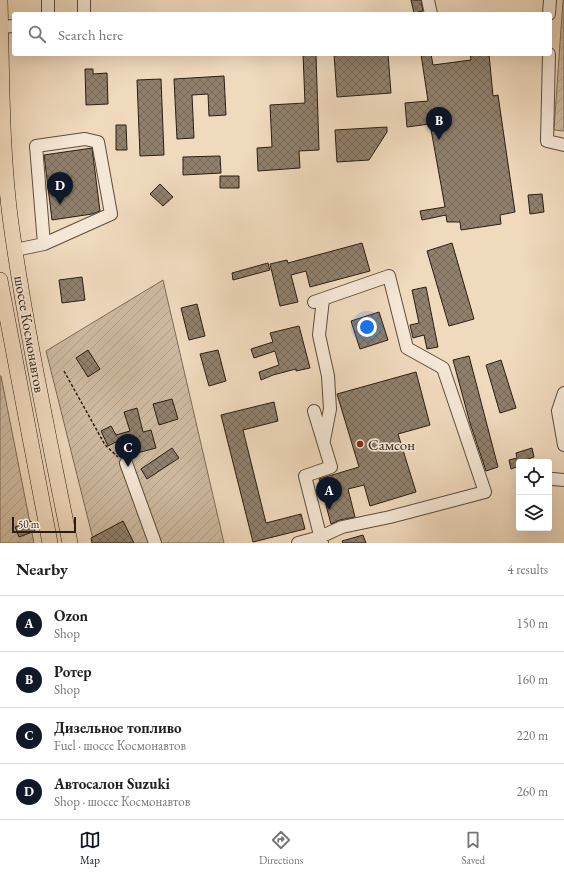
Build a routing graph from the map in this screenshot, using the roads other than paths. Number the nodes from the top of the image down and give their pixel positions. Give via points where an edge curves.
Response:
1 (0, 0) edge
2 (48, 0) edge
3 (84, 0) edge
4 (428, 0) edge
5 (550, 0) edge
6 (48, 12) edge
7 (84, 12) edge
8 (431, 12) edge
9 (550, 12) edge
10 (7, 26) edge
11 (549, 56) edge
12 (564, 145) edge
13 (44, 244) junction
14 (15, 250) junction
15 (0, 280) edge
16 (564, 393) edge
17 (314, 411) dead end
18 (323, 443) junction
19 (564, 444) edge
20 (126, 464) road end
21 (321, 540) edge
22 (50, 543) edge
23 (70, 543) edge
24 (155, 543) edge
25 (298, 543) edge

1 - 10 main road, шоссе Космонавтов
2 - 6 street
3 - 7 street
4 - 8 street
5 - 9 street
10 - 14 main road, шоссе Космонавтов via 3,144
11 - 12 street via 547,141
13 - 13 street via 111,214 98,142 85,139 36,146
13 - 14 street
14 - 23 main road, шоссе Космонавтов
15 - 22 main road, шоссе Космонавтов
16 - 19 street via 558,412
17 - 18 street
18 - 21 street via 331,467 305,476
18 - 21 street via 330,409 328,376 319,335 318,301 389,276 407,348 443,368 485,492 342,527
20 - 24 street
21 - 25 street

